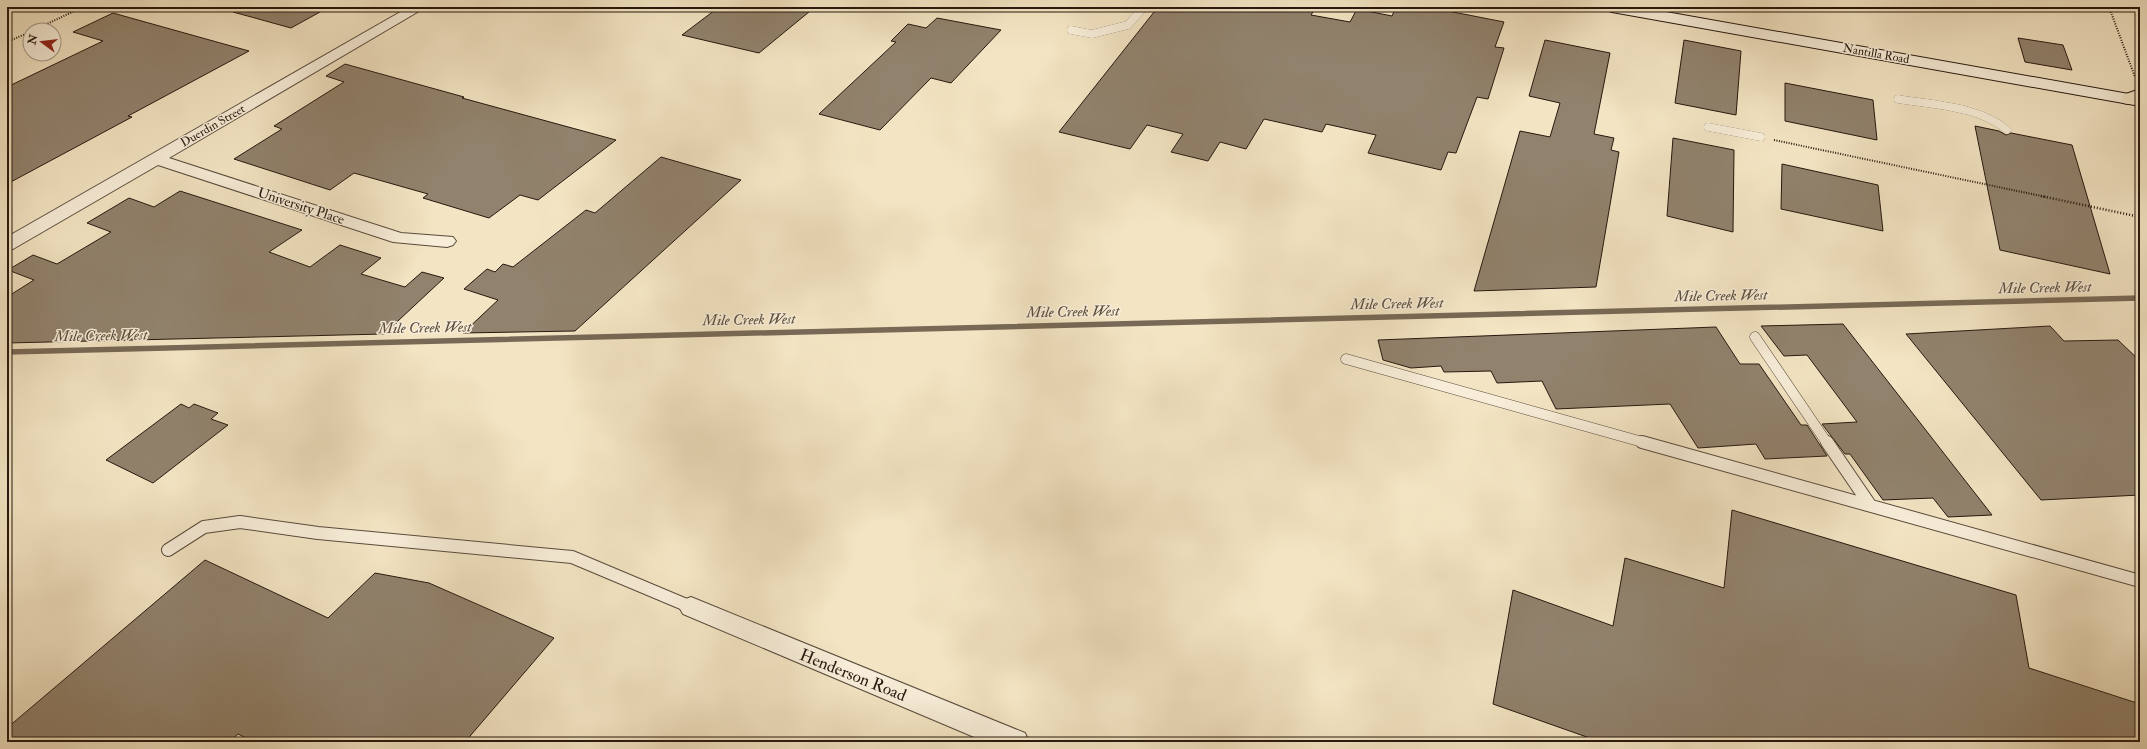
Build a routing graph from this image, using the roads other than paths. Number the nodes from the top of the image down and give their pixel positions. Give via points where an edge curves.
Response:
1 (419, 7) edge
2 (1144, 7) edge
3 (1612, 7) edge
4 (1070, 30) dead end
5 (2136, 98) edge
6 (1898, 100) dead end
7 (1708, 127) dead end
8 (2007, 130) dead end
9 (1761, 137) road end
10 (156, 159) junction
11 (447, 241) dead end
12 (7, 246) edge
13 (1755, 337) dead end
14 (1346, 359) dead end
15 (1870, 505) junction
16 (168, 550) dead end
17 (2140, 582) edge
18 (691, 607) joint
19 (1016, 742) edge

1 - 10 street, Duerdin Street
2 - 4 lane via 1128,25 1092,34
3 - 5 street, Nantilla Road
6 - 8 lane via 1979,114 1998,122
7 - 9 lane
10 - 11 street, University Place via 400,238
10 - 12 street, Duerdin Street
13 - 15 lane
14 - 15 lane
15 - 17 lane
16 - 18 lane via 204,527 240,522 318,533 572,557
18 - 19 street, Henderson Road

